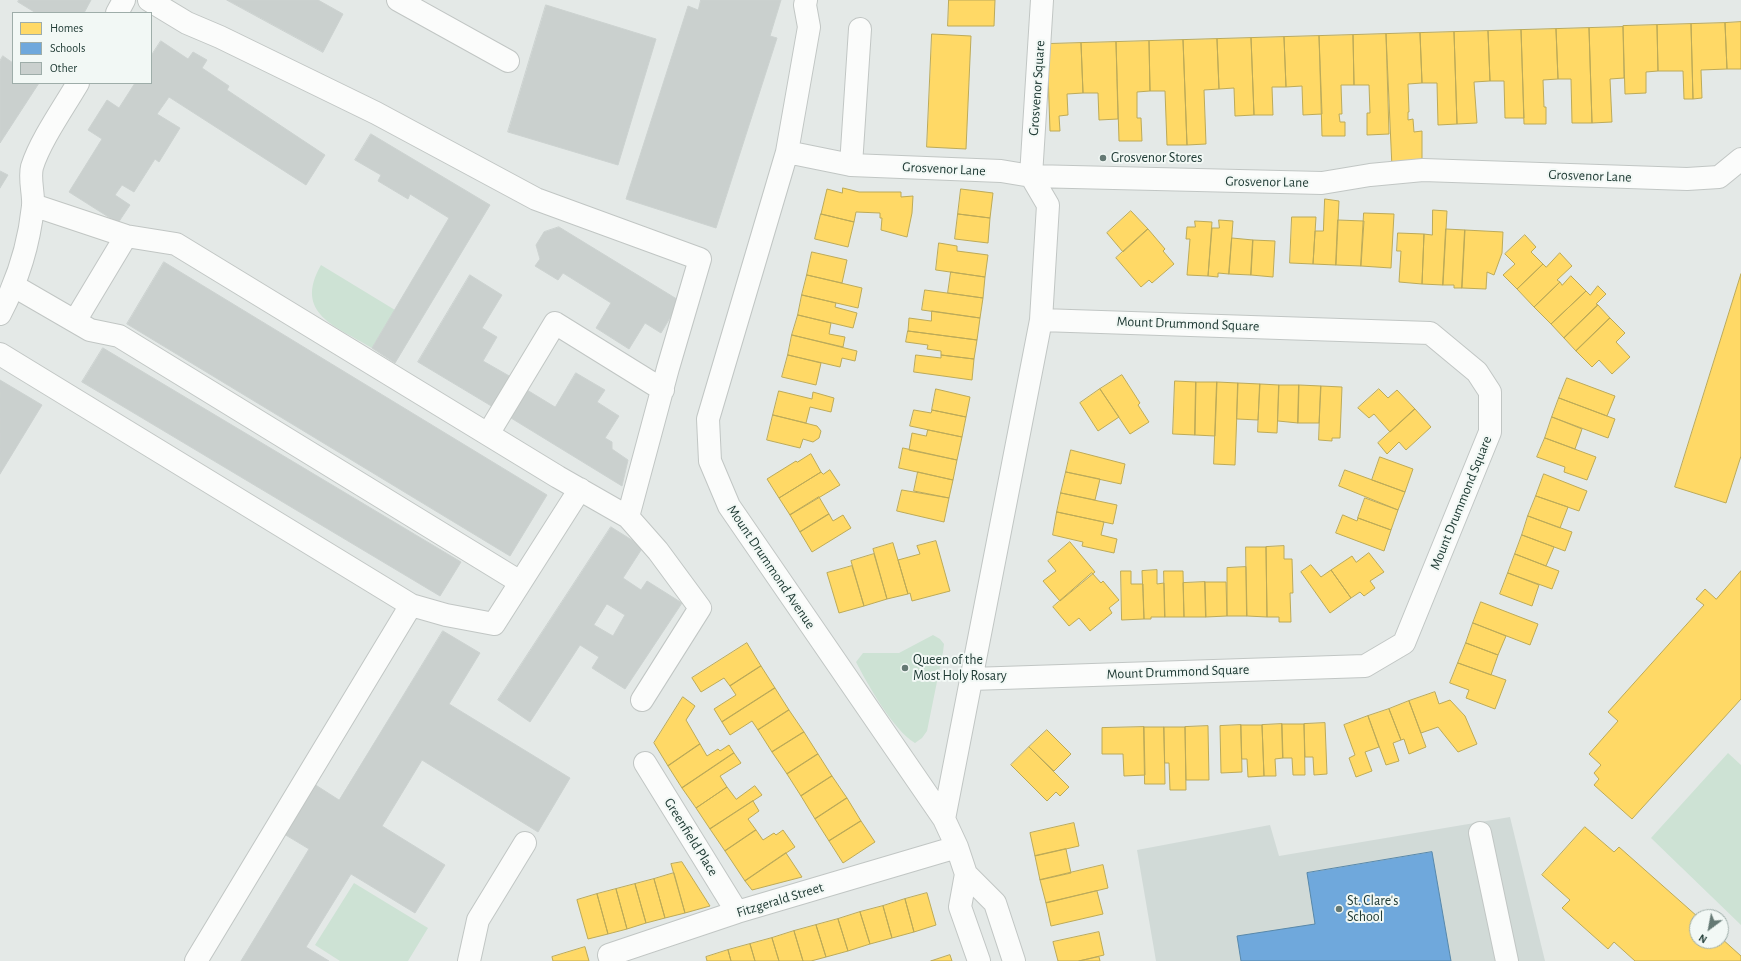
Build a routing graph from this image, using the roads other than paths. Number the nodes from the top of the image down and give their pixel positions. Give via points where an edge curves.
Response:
1 (124, 0) edge
2 (150, 0) edge
3 (398, 0) edge
4 (806, 0) edge
5 (1042, 0) edge
6 (118, 12) edge
7 (860, 29) dead end
8 (508, 61) dead end
9 (77, 84) edge
10 (787, 152) junction
11 (1741, 159) edge
12 (851, 165) junction
13 (1031, 176) junction
14 (33, 205) junction
15 (126, 236) junction
16 (14, 286) junction
17 (0, 314) edge
18 (1041, 320) junction
19 (75, 321) junction
20 (0, 354) edge
21 (663, 390) junction
22 (488, 434) junction
23 (580, 489) junction
24 (628, 517) junction
25 (520, 582) junction
26 (412, 605) junction
27 (971, 679) junction
28 (642, 700) dead end
29 (645, 763) dead end
30 (944, 819) junction
31 (1480, 833) dead end
32 (525, 843) dead end
33 (957, 847) junction
34 (966, 874) junction
35 (737, 912) junction
36 (196, 961) edge
37 (469, 961) edge
38 (611, 961) edge
39 (979, 961) edge
40 (1014, 961) edge
41 (1507, 961) edge

1 - 6 street
2 - 21 street via 187,23 227,40 376,114 536,199 700,259
3 - 8 street
4 - 10 street via 809,27
5 - 13 street, Grosvenor Square
7 - 12 street
9 - 14 street via 37,154 32,169
10 - 12 street, Grosvenor Lane
10 - 30 street, Mount Drummond Avenue via 708,419 710,461 729,506
11 - 13 street, Grosvenor Lane via 1719,177 1687,179 1423,170 1322,183
12 - 13 street, Grosvenor Lane via 1001,171
13 - 18 street via 1048,205
14 - 15 street
14 - 16 street via 29,236
15 - 19 street
15 - 22 street via 176,244
16 - 17 street
16 - 19 street
18 - 27 street
18 - 27 street, Mount Drummond Square via 1430,333 1477,372 1490,392 1490,432 1404,643 1365,666
19 - 25 street via 90,330 119,336
20 - 26 street
21 - 22 street via 555,323
21 - 24 street
22 - 23 street
23 - 24 street
23 - 25 street
24 - 28 street via 658,551 700,608
25 - 26 street via 494,624 446,615
26 - 36 street
27 - 30 street
29 - 35 street, Greenfield Place
30 - 33 street, Mount Drummond Avenue
31 - 41 street
32 - 37 street via 478,920
33 - 34 street, Mount Drummond Avenue
33 - 35 street, Fitzgerald Street
34 - 39 street, Mount Drummond Avenue via 960,907
34 - 40 street, Mount Drummond Avenue via 995,903
35 - 38 street, Fitzgerald Street via 609,955

